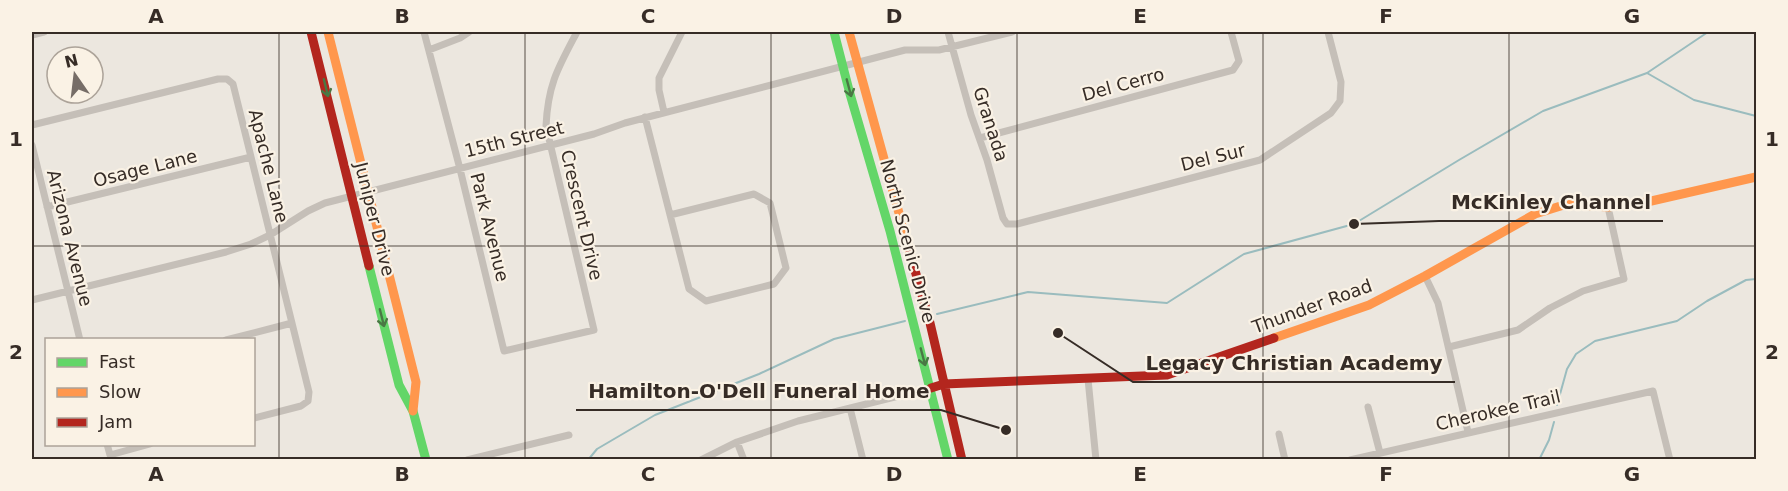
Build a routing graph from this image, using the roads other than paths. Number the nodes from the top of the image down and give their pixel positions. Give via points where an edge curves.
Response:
1 (44, 32) edge
2 (311, 32) edge
3 (328, 32) edge
4 (424, 32) edge
5 (469, 32) edge
6 (577, 32) edge
7 (682, 32) edge
8 (834, 32) edge
9 (849, 32) edge
10 (948, 32) edge
11 (1012, 32) edge
12 (1231, 32) edge
13 (1328, 32) edge
14 (32, 35) edge
15 (952, 48) junction
16 (429, 50) junction
17 (857, 62) junction
18 (843, 66) junction
19 (664, 112) junction
20 (645, 117) junction
21 (32, 125) edge
22 (980, 138) junction
23 (32, 145) edge
24 (550, 146) junction
25 (251, 158) junction
26 (460, 169) junction
27 (1756, 177) edge
28 (368, 192) junction
29 (353, 196) junction
30 (47, 207) junction
31 (1608, 207) junction
32 (670, 215) junction
33 (1007, 224) joint
34 (902, 228) junction
35 (891, 231) junction
36 (270, 235) junction
37 (1425, 276) junction
38 (68, 291) junction
39 (32, 300) edge
40 (292, 323) junction
41 (80, 338) edge
42 (230, 338) edge
43 (549, 340) joint
44 (1449, 347) junction
45 (1088, 379) junction
46 (944, 384) junction
47 (931, 387) junction
48 (1368, 407) dead end
49 (850, 408) junction
50 (414, 411) junction
51 (255, 418) edge
52 (1468, 432) junction
53 (1279, 434) dead end
54 (569, 435) dead end
55 (737, 442) junction
56 (108, 446) edge
57 (143, 446) edge
58 (1380, 453) junction
59 (426, 459) edge
60 (467, 459) edge
61 (701, 459) edge
62 (744, 459) edge
63 (863, 459) edge
64 (948, 459) edge
65 (962, 459) edge
66 (1096, 459) edge
67 (1285, 459) edge
68 (1350, 459) edge
69 (1670, 459) edge

1 - 14 street
2 -> 29 street, Juniper Drive
3 - 28 street, Juniper Drive
4 - 16 street, Park Avenue
5 - 16 street
6 - 24 street, Crescent Drive via 550,90 546,126
7 - 19 street via 658,78
8 - 18 street, North Scenic Drive
9 - 17 street, North Scenic Drive
10 - 15 street, Granada
11 - 15 street, 15th Street
12 - 22 street, Del Cerro via 1239,61 1233,70
13 - 33 street, Del Sur via 1341,82 1340,101 1331,113 1260,160
15 - 17 street, 15th Street via 905,50
15 - 22 street, Granada
16 - 26 street, Park Avenue
17 - 18 street, 15th Street
17 - 34 street, North Scenic Drive
18 - 19 street, 15th Street
18 -> 35 street, North Scenic Drive
19 - 20 street, 15th Street
20 - 24 street, 15th Street
20 - 32 street
21 - 25 street, Apache Lane via 227,79 233,84
22 - 33 street, Granada
23 - 30 street, Arizona Avenue
24 - 26 street, 15th Street
24 - 43 street, Crescent Drive via 594,330
25 - 30 street, Osage Lane
25 - 36 street, Apache Lane
26 - 28 street, 15th Street
26 - 43 street, Park Avenue via 504,351
27 - 31 street, Thunder Road
28 - 29 street, 15th Street
28 - 50 street, Juniper Drive via 416,382
29 - 36 street, 15th Street via 325,203
29 -> 50 street, Juniper Drive via 399,386
30 - 38 street, Arizona Avenue
31 - 37 street, Thunder Road via 1567,204 1534,214
31 - 44 street via 1624,279 1583,291 1518,330
32 - 32 street via 689,289 706,301 774,284 786,268 770,203 754,194
34 - 35 street
34 - 46 street, North Scenic Drive
35 -> 47 street, North Scenic Drive
36 - 38 street, 15th Street via 226,252
36 - 40 street, Apache Lane
37 - 44 street via 1438,303
37 - 45 street, Thunder Road via 1369,305 1167,375
38 - 39 street, 15th Street
38 - 41 street, Arizona Avenue
40 - 42 street
40 - 51 street, Apache Lane via 308,401
44 - 52 street
45 - 46 street, Thunder Road
45 - 66 street
46 - 47 street, Thunder Road
46 - 65 street, North Scenic Drive
47 - 49 street
47 - 64 street, North Scenic Drive
48 - 58 street
49 - 55 street
49 - 63 street
50 - 59 street, Juniper Drive
52 - 58 street, Cherokee Trail
52 - 69 street, Cherokee Trail via 1653,391
53 - 67 street
54 - 60 street
55 - 61 street
55 - 62 street
56 - 57 street via 110,455
58 - 68 street, Cherokee Trail

